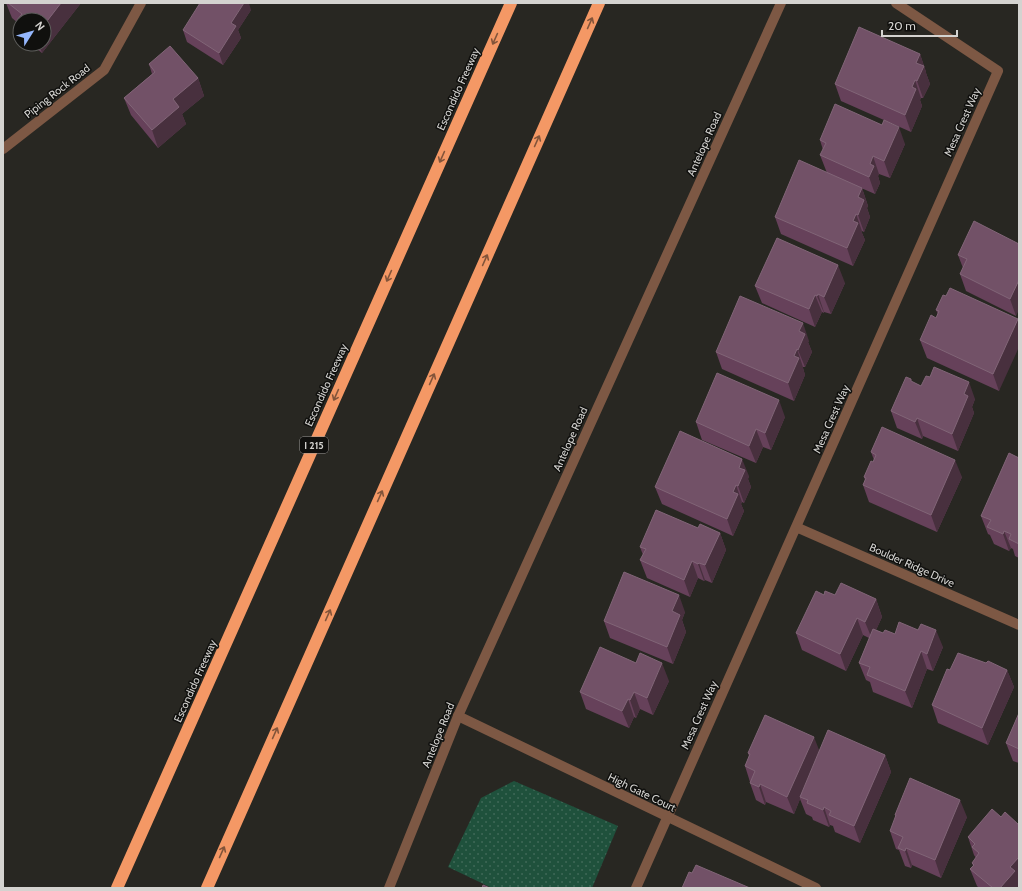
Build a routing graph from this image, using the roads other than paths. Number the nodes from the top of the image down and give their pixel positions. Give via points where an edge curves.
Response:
1 (141, 3) edge
2 (511, 3) edge
3 (599, 3) edge
4 (781, 3) edge
5 (896, 3) edge
6 (3, 149) edge
7 (796, 527) junction
8 (1019, 625) edge
9 (458, 716) junction
10 (667, 817) junction
11 (117, 888) edge
12 (207, 888) edge
13 (388, 888) edge
14 (636, 888) edge
15 (816, 888) edge

1 - 6 street, Piping Rock Road via 104,70
2 -> 11 highway, Escondido Freeway / I 215
12 -> 3 highway
4 - 9 street, Antelope Road
5 - 7 street, Mesa Crest Way via 998,71
7 - 8 street, Boulder Ridge Drive
7 - 10 street, Mesa Crest Way
9 - 10 street, High Gate Court
9 - 13 street, Antelope Road
10 - 14 street, Mesa Crest Way
10 - 15 street, High Gate Court

